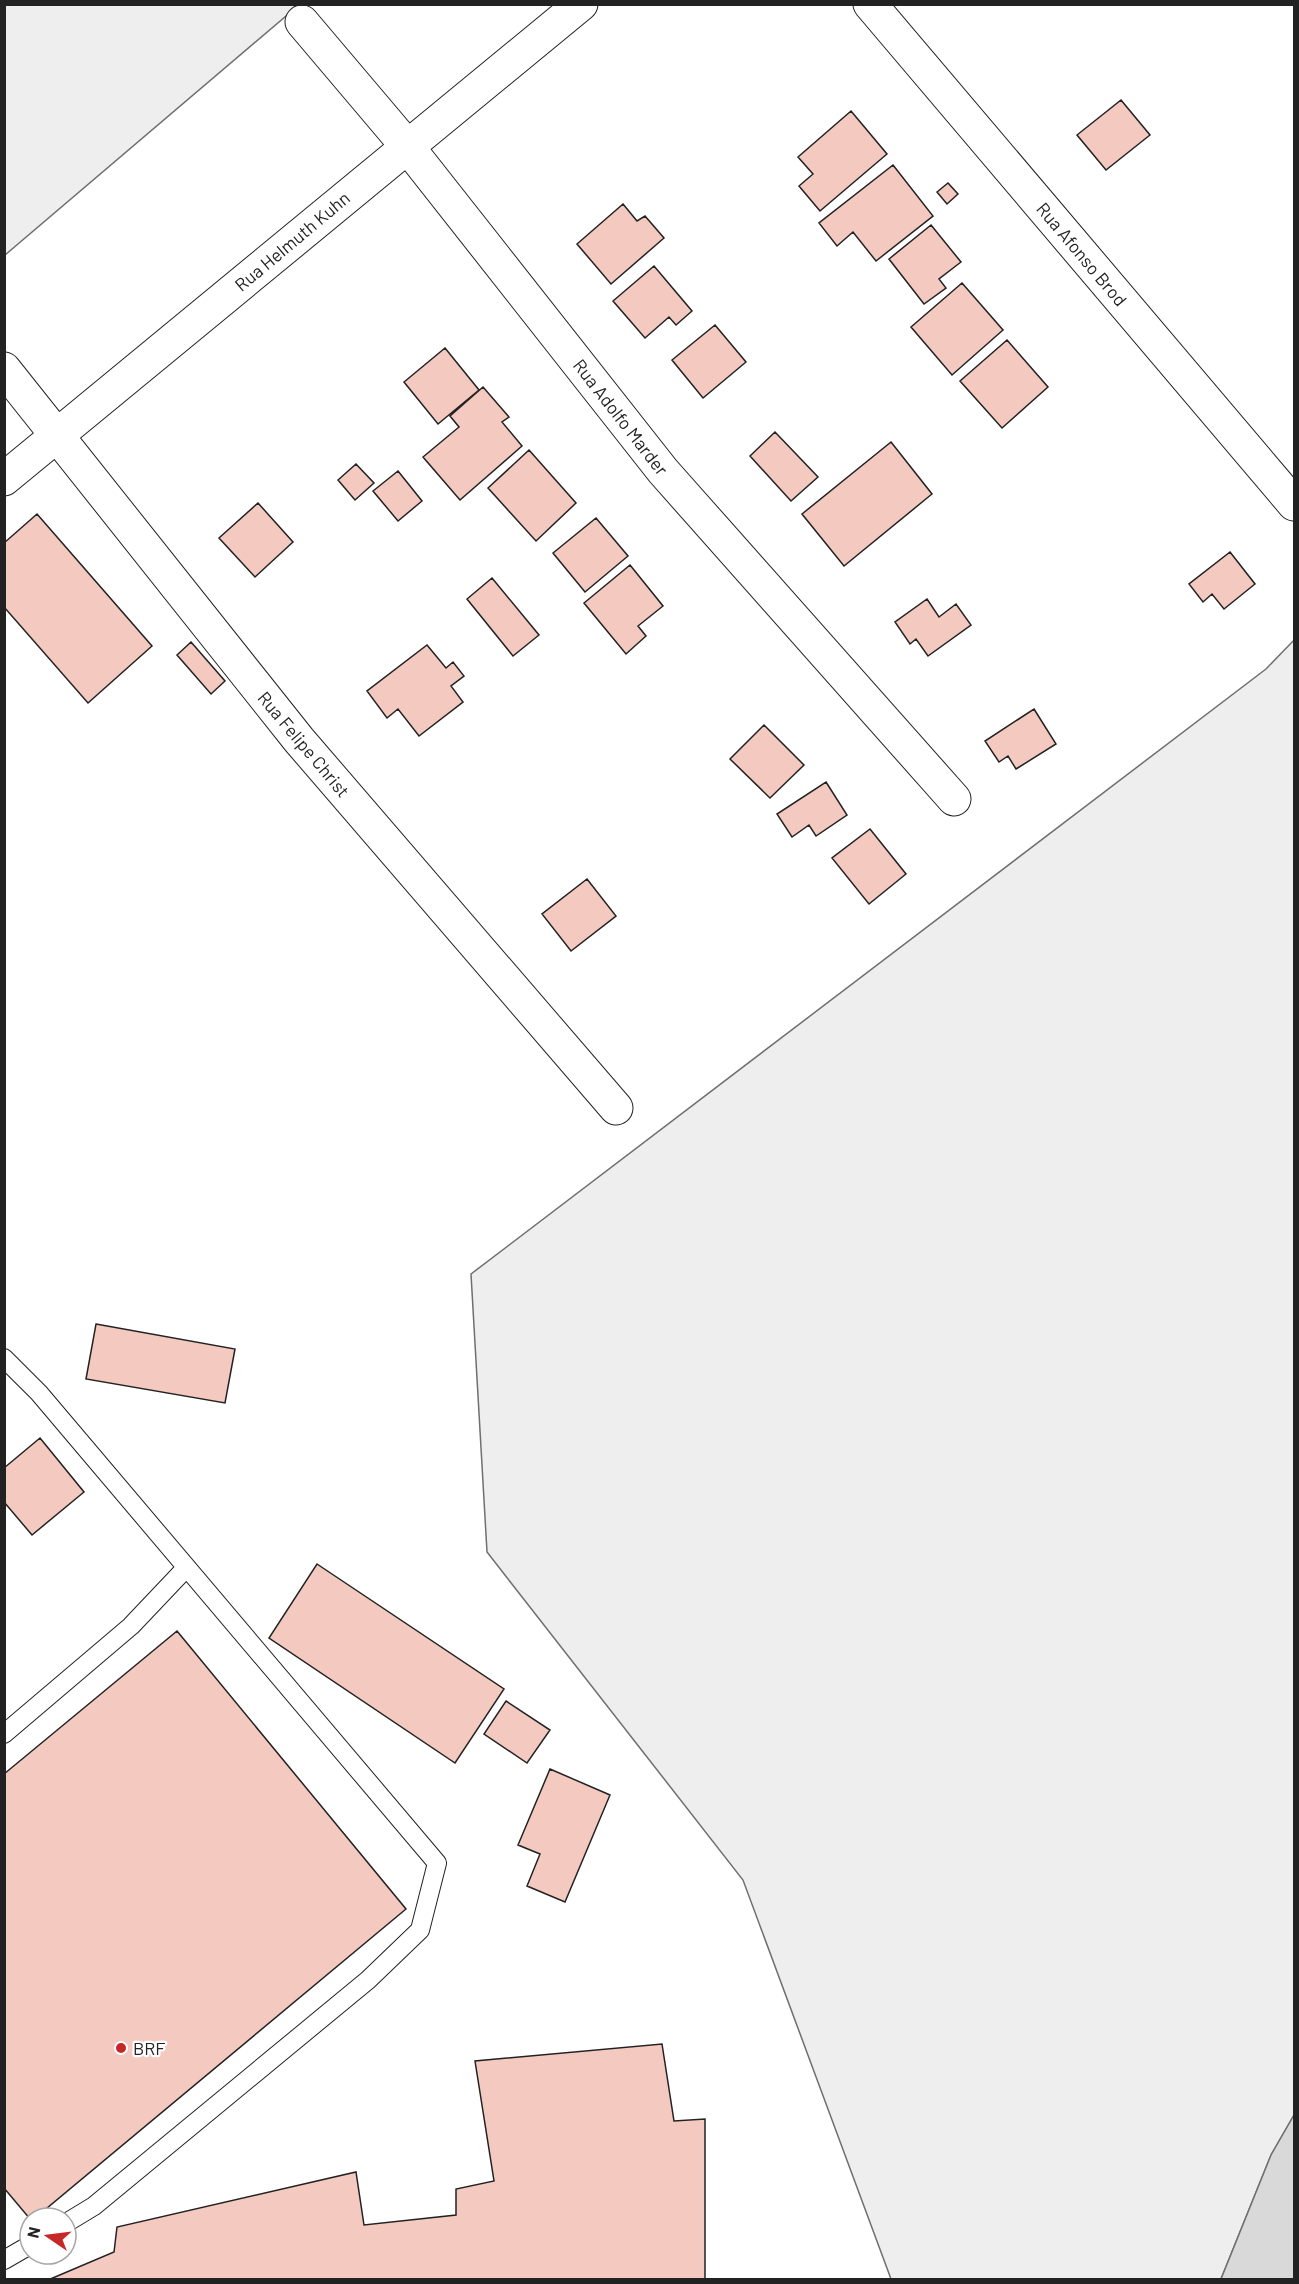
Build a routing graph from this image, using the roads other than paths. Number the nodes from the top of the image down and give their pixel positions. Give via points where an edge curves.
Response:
1 (581, 4) edge
2 (870, 4) edge
3 (302, 22) dead end
4 (407, 146) junction
5 (4, 369) edge
6 (58, 435) junction
7 (4, 480) edge
8 (1294, 504) edge
9 (954, 799) dead end
10 (616, 1108) dead end
11 (4, 1358) edge
12 (186, 1568) junction
13 (4, 1734) edge
14 (78, 2215) edge
15 (18, 2252) edge
16 (4, 2260) edge

1 - 4 street, Rua Helmuth Kuhn
2 - 8 street, Rua Afonso Brod
3 - 4 street, Rua Adolfo Marder
4 - 6 street, Rua Helmuth Kuhn
4 - 9 street, Rua Adolfo Marder via 663,471
5 - 6 street, Rua Felipe Christ
6 - 7 street, Rua Helmuth Kuhn
6 - 10 street, Rua Felipe Christ via 299,740
11 - 12 lane via 39,1393
12 - 13 lane via 131,1626
12 - 14 lane via 437,1863 420,1930 368,1980
15 - 16 lane

